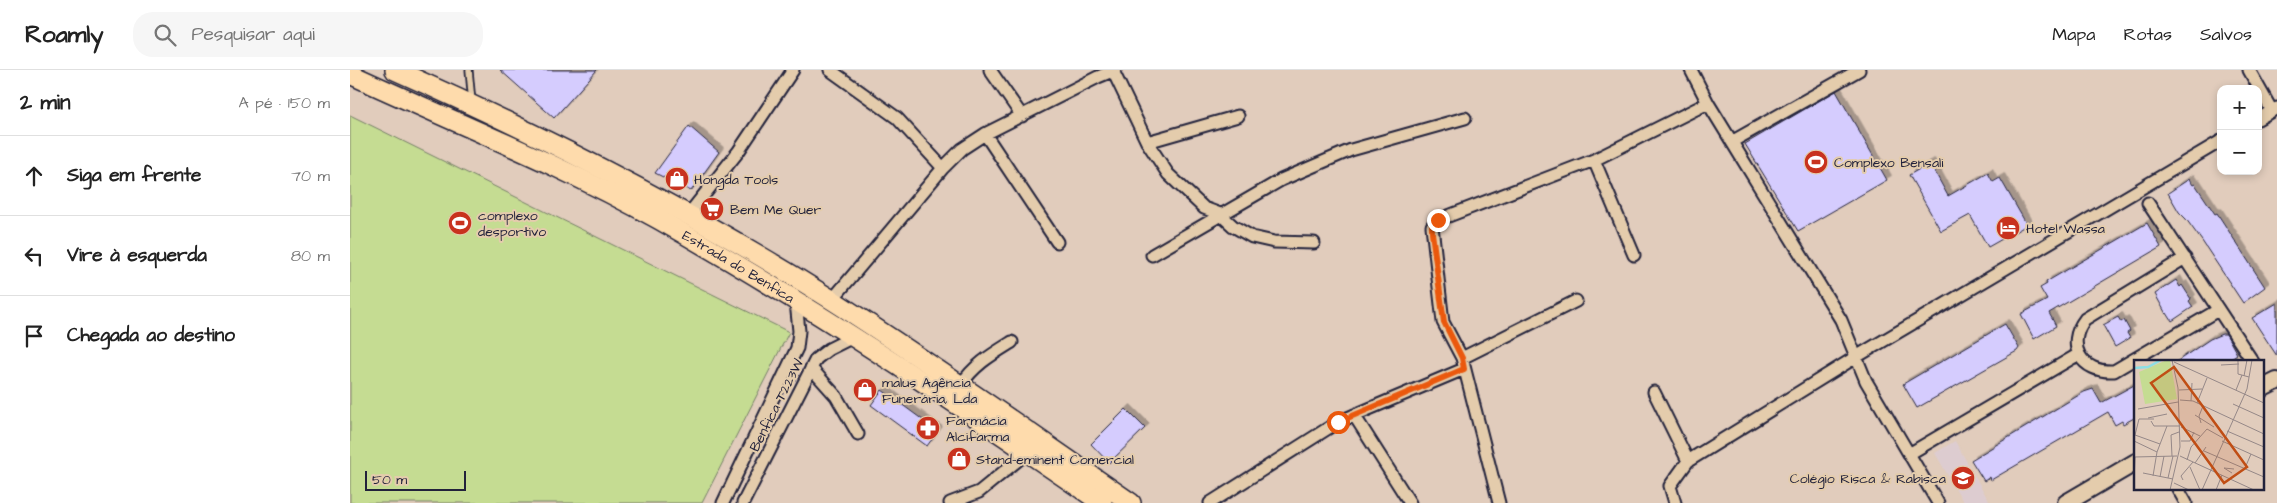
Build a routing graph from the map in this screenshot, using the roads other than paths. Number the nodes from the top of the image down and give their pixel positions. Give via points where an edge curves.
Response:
1 (395, 70) edge
2 (469, 70) edge
3 (793, 70) edge
4 (830, 70) edge
5 (990, 70) edge
6 (1691, 70) edge
7 (1859, 70) edge
8 (2249, 70) edge
9 (1114, 71) edge
10 (1096, 73) edge
11 (350, 74) edge
12 (1708, 103) junction
13 (472, 104) junction
14 (2275, 110) edge
15 (1022, 116) junction
16 (1238, 116) dead end
17 (2262, 117) edge
18 (1466, 118) dead end
19 (985, 134) junction
20 (1733, 141) junction
21 (1147, 142) junction
22 (2217, 143) edge
23 (1594, 160) junction
24 (943, 168) junction
25 (2148, 203) dead end
26 (1220, 214) junction
27 (688, 215) junction
28 (1057, 242) dead end
29 (1314, 243) dead end
30 (1152, 255) dead end
31 (1634, 255) dead end
32 (2185, 258) junction
33 (832, 300) junction
34 (1576, 301) dead end
35 (796, 302) junction
36 (2218, 310) junction
37 (853, 337) junction
38 (1012, 342) dead end
39 (2079, 354) junction
40 (1856, 357) junction
41 (2252, 360) edge
42 (1463, 364) junction
43 (811, 368) junction
44 (2277, 381) edge
45 (960, 386) junction
46 (2264, 388) edge
47 (1654, 392) dead end
48 (1354, 415) junction
49 (858, 434) dead end
50 (1028, 452) junction
51 (1909, 454) junction
52 (1688, 461) junction
53 (2134, 463) edge
54 (2179, 490) edge
55 (723, 503) edge
56 (743, 503) edge
57 (950, 503) edge
58 (1102, 503) edge
59 (1131, 503) edge
60 (1210, 503) edge
61 (1410, 503) edge
62 (1498, 503) edge
63 (1675, 503) edge
64 (1938, 503) edge
65 (2066, 503) edge
66 (2186, 503) edge

1 - 13 highway, Estrada do Benfica
2 - 13 lane
3 - 27 street via 738,152
4 - 24 street via 898,118
5 - 15 street
6 - 12 street
7 - 20 street
8 - 14 street
9 - 10 street
9 - 21 street
10 - 15 street
11 - 35 highway, Estrada do Benfica via 573,174 658,219
12 - 20 street
12 - 23 street
13 - 27 highway, Estrada do Benfica
14 - 17 street
15 - 19 street
16 - 21 street
18 - 26 street via 1351,150 1281,180
19 - 24 street via 962,149
19 - 28 street
20 - 40 street via 1841,320
21 - 26 street via 1168,174 1204,208
22 - 40 street
23 - 31 street
23 - 42 street via 1438,220 1432,226 1444,322
24 - 33 street
25 - 32 street
26 - 29 street via 1232,226 1252,237 1274,242
26 - 30 street
27 - 33 highway, Estrada do Benfica
32 - 36 street
32 - 39 street via 2085,319 2076,336
33 - 45 highway, Estrada do Benfica
34 - 42 street
35 - 37 highway, Estrada do Benfica
35 - 55 street via 797,348
36 - 39 street via 2114,371 2094,369
36 - 41 street
37 - 43 street, Benfica T223W via 823,353
37 - 50 highway, Estrada do Benfica
38 - 45 street via 969,372
39 - 51 street
40 - 51 street via 1866,381
40 - 52 street
42 - 48 street
42 - 62 street
43 - 49 street via 836,396
43 - 56 street, Benfica T223W
44 - 46 main road
45 - 59 highway, Estrada do Benfica
47 - 52 street
48 - 60 street
48 - 61 street
50 - 57 street via 979,492
50 - 58 highway, Estrada do Benfica
51 - 64 street
52 - 63 street via 1670,486
53 - 65 main road
54 - 66 street

